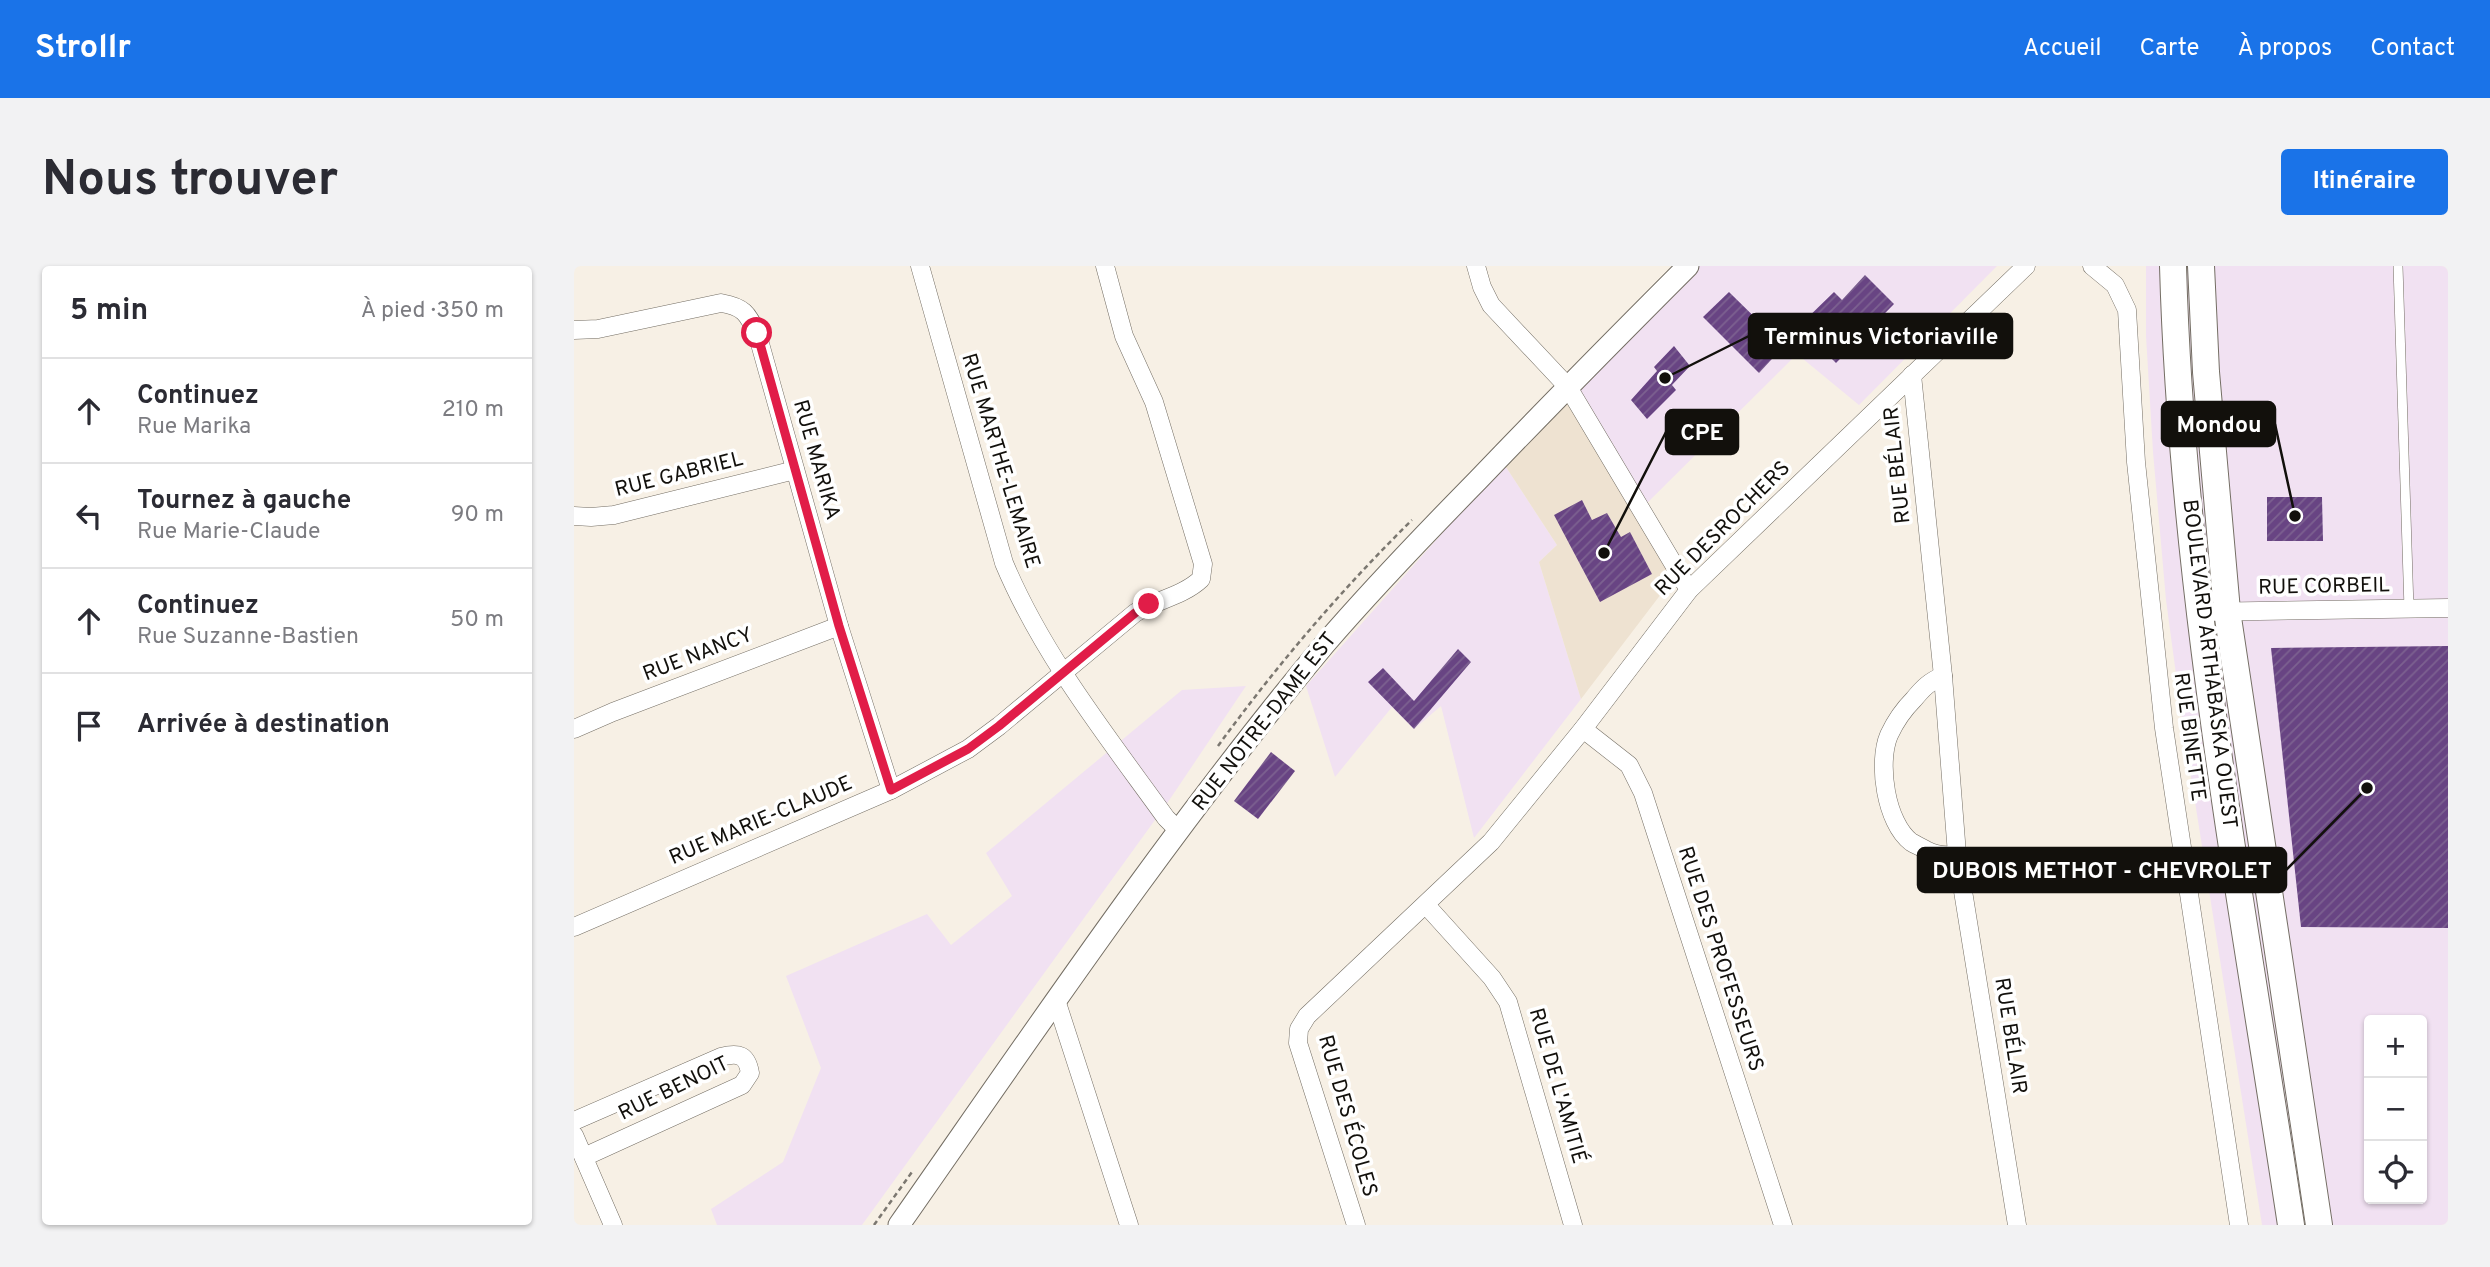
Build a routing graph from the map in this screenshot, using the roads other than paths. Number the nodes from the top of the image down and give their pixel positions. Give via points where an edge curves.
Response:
1 (920, 266) edge
2 (1105, 266) edge
3 (1476, 266) edge
4 (1688, 266) edge
5 (2092, 266) edge
6 (2173, 266) edge
7 (2201, 266) edge
8 (2398, 266) edge
9 (2021, 267) edge
10 (574, 330) edge
11 (1912, 375) junction
12 (1568, 387) junction
13 (795, 470) junction
14 (574, 516) edge
15 (1689, 590) junction
16 (2409, 608) junction
17 (2448, 608) edge
18 (2227, 611) junction
19 (2200, 612) junction
20 (839, 626) junction
21 (1062, 674) junction
22 (1943, 676) junction
23 (574, 729) edge
24 (1583, 729) junction
25 (891, 790) junction
26 (1180, 831) junction
27 (1957, 854) junction
28 (1426, 905) junction
29 (574, 927) edge
30 (1056, 1000) junction
31 (574, 1121) edge
32 (574, 1135) edge
33 (584, 1157) junction
34 (613, 1225) edge
35 (900, 1225) edge
36 (1129, 1225) edge
37 (1356, 1225) edge
38 (1573, 1225) edge
39 (1783, 1225) edge
40 (2017, 1225) edge
41 (2239, 1225) edge
42 (2291, 1225) edge
43 (2319, 1225) edge

1 - 21 street, RUE MARTHE-LEMAIRE via 1004,563
2 - 21 street, RUE MARIE-CLAUDE via 1124,336 1158,415 1203,564 1202,579 1135,613
3 - 12 street via 1491,305
4 - 12 street, RUE NOTRE-DAME EST
5 - 41 street, RUE BINETTE via 2115,285 2127,310 2136,462 2164,728
6 - 19 main road, BOULEVARD ARTHABASKA OUEST via 2186,489
7 - 18 main road, BOULEVARD ARTHABASKA OUEST
8 - 16 lane
9 - 11 street, RUE DESROCHERS
10 - 13 street, RUE MARIKA via 721,303 738,306 757,333
11 - 15 street, RUE DESROCHERS
11 - 22 street, RUE BÉLAIR
12 - 15 street
12 - 26 street, RUE NOTRE-DAME EST via 1343,624
13 - 14 street, RUE GABRIEL via 614,515
13 - 20 street, RUE MARIKA
15 - 24 street, RUE DESROCHERS
16 - 17 street, RUE CORBEIL
16 - 18 street, RUE CORBEIL
18 - 19 street, RUE CORBEIL
18 - 43 main road, BOULEVARD ARTHABASKA OUEST
19 - 42 main road, BOULEVARD ARTHABASKA OUEST
20 - 23 street, RUE NANCY
20 - 25 street, RUE MARIKA
21 - 25 street, RUE MARIE-CLAUDE via 968,749
21 - 26 street, RUE MARTHE-LEMAIRE
22 - 27 street, RUE BÉLAIR
22 - 27 street via 1930,681 1888,736 1885,783 1890,807 1910,841 1933,853
24 - 28 street, RUE DESROCHERS via 1491,842
24 - 39 street, RUE DES PROFESSEURS via 1629,765 1643,793
25 - 29 street, RUE MARIE-CLAUDE
26 - 30 street, RUE NOTRE-DAME EST
27 - 40 street, RUE BÉLAIR
28 - 37 street, RUE DES ÉCOLES via 1307,1016 1299,1029 1298,1042
28 - 38 street, RUE DE L'AMITIÉ via 1508,1002
30 - 35 street, RUE NOTRE-DAME EST
30 - 36 street
31 - 33 street, RUE BENOIT via 722,1056 743,1056 748,1062 750,1073 742,1085
32 - 33 street
33 - 34 street

